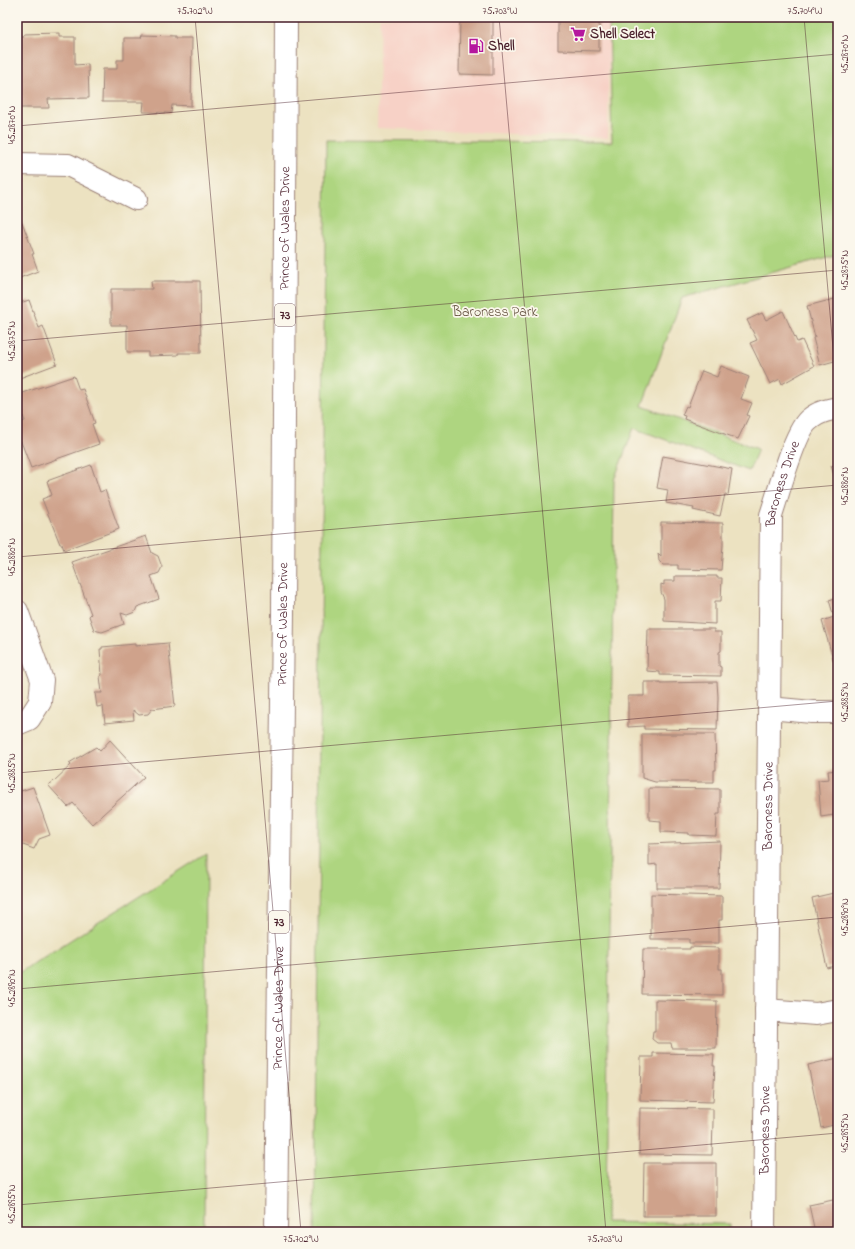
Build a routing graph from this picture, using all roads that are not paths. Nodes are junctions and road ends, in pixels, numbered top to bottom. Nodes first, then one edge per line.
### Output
1 (286, 17) edge
2 (17, 164) edge
3 (136, 200) dead end
4 (838, 408) edge
5 (17, 611) edge
6 (770, 708) junction
7 (838, 712) edge
8 (17, 724) edge
9 (766, 1010) junction
10 (838, 1010) edge
11 (276, 1232) edge
12 (764, 1232) edge

1 - 11 street, Prince Of Wales Drive / 73
2 - 3 street
4 - 6 street, Baroness Drive
5 - 8 street
6 - 7 street
6 - 9 street, Baroness Drive
9 - 10 street
9 - 12 street, Baroness Drive

